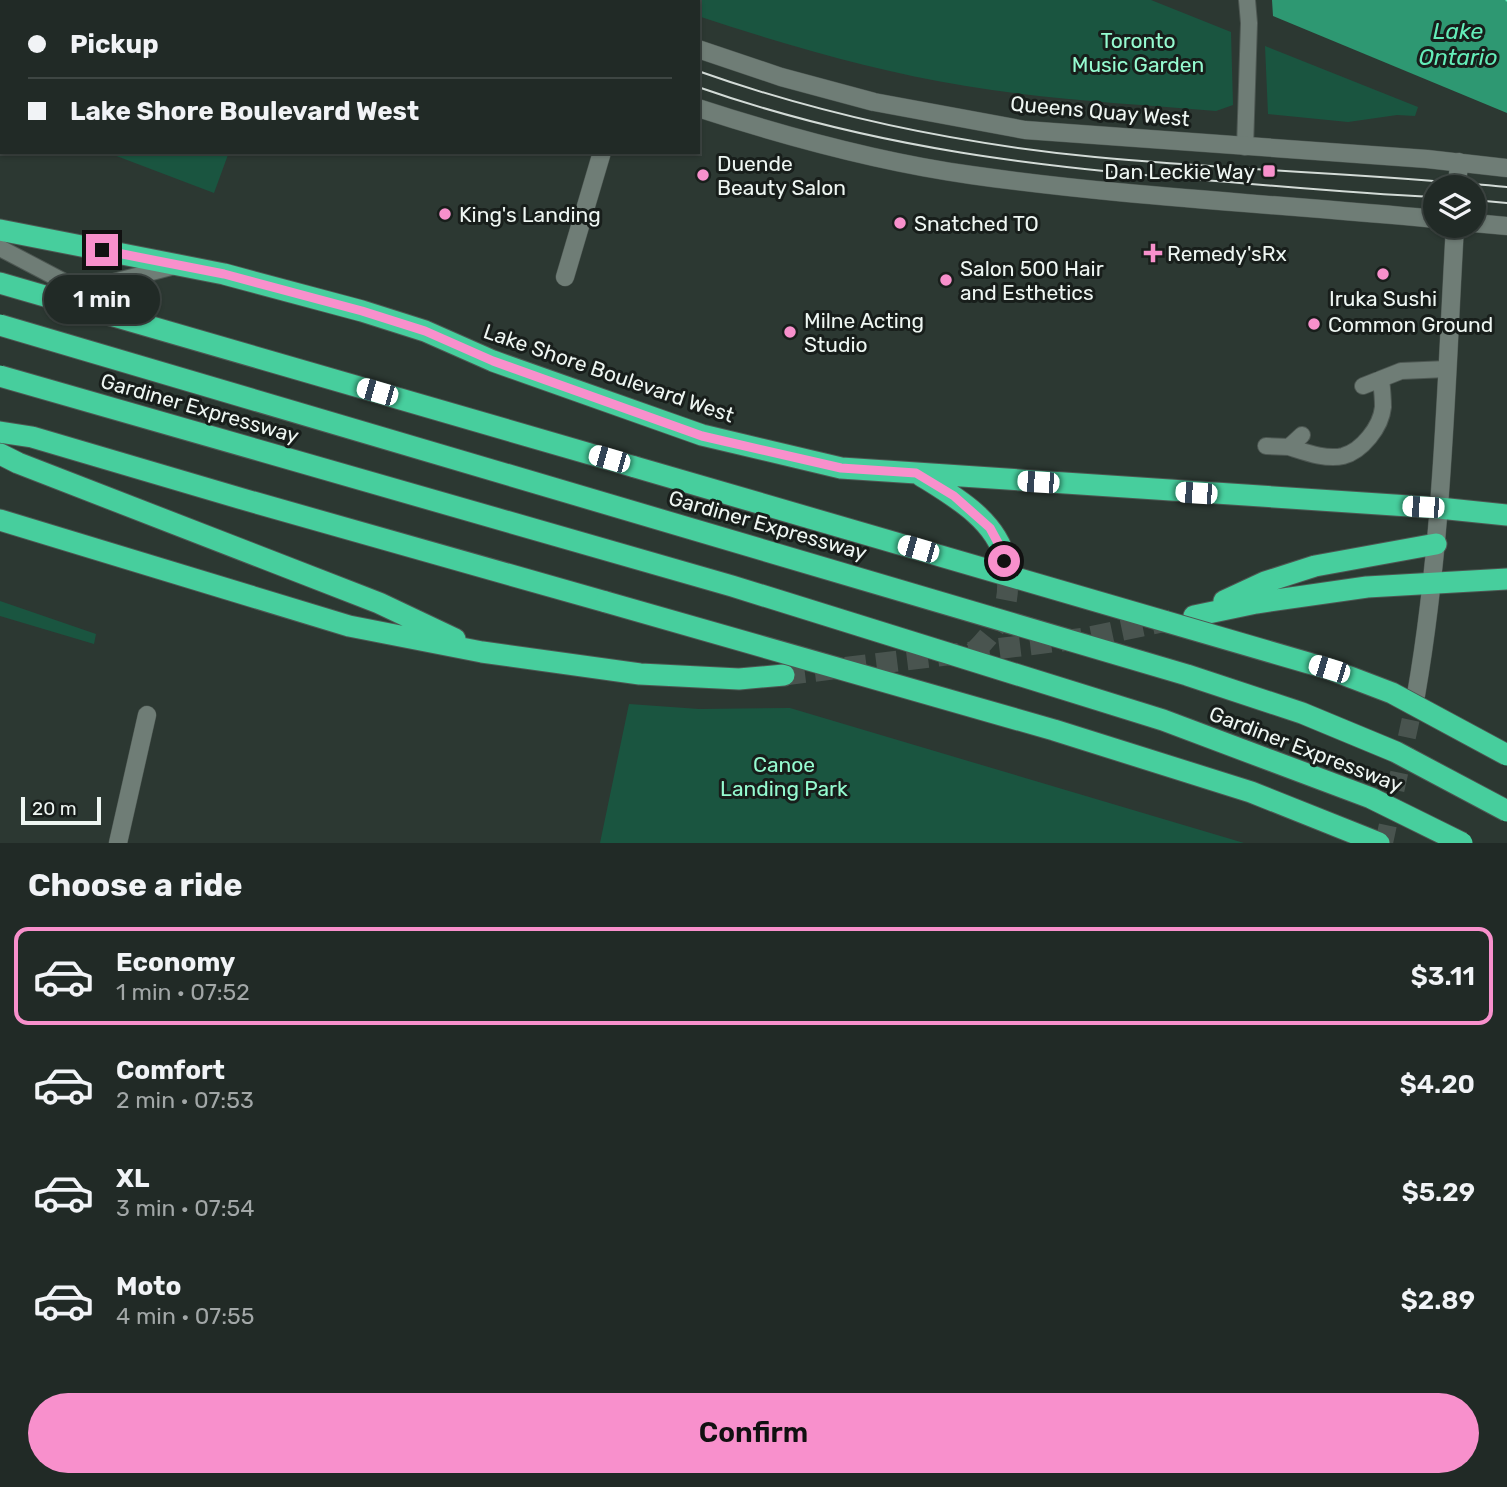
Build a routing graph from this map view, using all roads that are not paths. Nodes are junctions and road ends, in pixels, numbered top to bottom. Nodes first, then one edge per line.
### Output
1 (1247, 0) edge
2 (700, 50) edge
3 (700, 109) edge
4 (1245, 147) junction
5 (601, 154) edge
6 (1458, 162) junction
7 (1507, 168) edge
8 (1457, 175) edge
9 (1423, 218) edge
10 (1486, 224) edge
11 (1507, 226) edge
12 (0, 230) edge
13 (1454, 238) edge
14 (0, 248) edge
15 (178, 265) junction
16 (565, 276) dead end
17 (0, 283) edge
18 (80, 291) junction
19 (51, 298) junction
20 (0, 325) edge
21 (145, 325) junction
22 (1447, 369) junction
23 (0, 376) edge
24 (1381, 379) junction
25 (1363, 386) dead end
26 (0, 432) edge
27 (1302, 435) dead end
28 (1266, 446) dead end
29 (1289, 447) junction
30 (0, 454) edge
31 (916, 473) junction
32 (1439, 508) junction
33 (1507, 515) edge
34 (0, 520) edge
35 (1436, 544) junction
36 (1004, 561) tunnel mouth
37 (1507, 579) edge
38 (1432, 585) junction
39 (482, 652) junction
40 (784, 675) tunnel mouth
41 (1416, 695) tunnel mouth
42 (147, 715) dead end
43 (1507, 755) edge
44 (1507, 811) edge
45 (118, 843) edge
46 (1379, 843) edge
47 (1462, 843) edge

1 - 4 lane
2 - 4 street, Queens Quay West
3 - 9 street
4 - 6 street, Queens Quay West
5 - 16 street
6 - 7 street, Queens Quay West
6 - 8 street
10 - 11 street
12 - 15 highway, Lake Shore Boulevard West
13 - 22 street
14 - 18 lane
15 - 18 lane
15 - 31 highway, Lake Shore Boulevard West
17 - 19 highway
18 - 19 lane
18 - 21 lane
19 - 21 highway
20 - 44 highway, Gardiner Expressway, bridge
21 - 43 highway, bridge
22 - 24 lane
22 - 32 street
23 - 47 highway, Gardiner Expressway, bridge
24 - 25 lane
24 - 29 lane
26 - 46 highway, bridge
27 - 29 lane
28 - 29 lane
30 - 39 highway
31 - 32 highway, Lake Shore Boulevard West
31 - 36 highway
32 - 33 highway, Lake Shore Boulevard West
32 - 35 street
34 - 39 highway
35 - 38 street
35 - 38 highway
37 - 38 highway
38 - 41 street
39 - 40 highway
42 - 45 street

